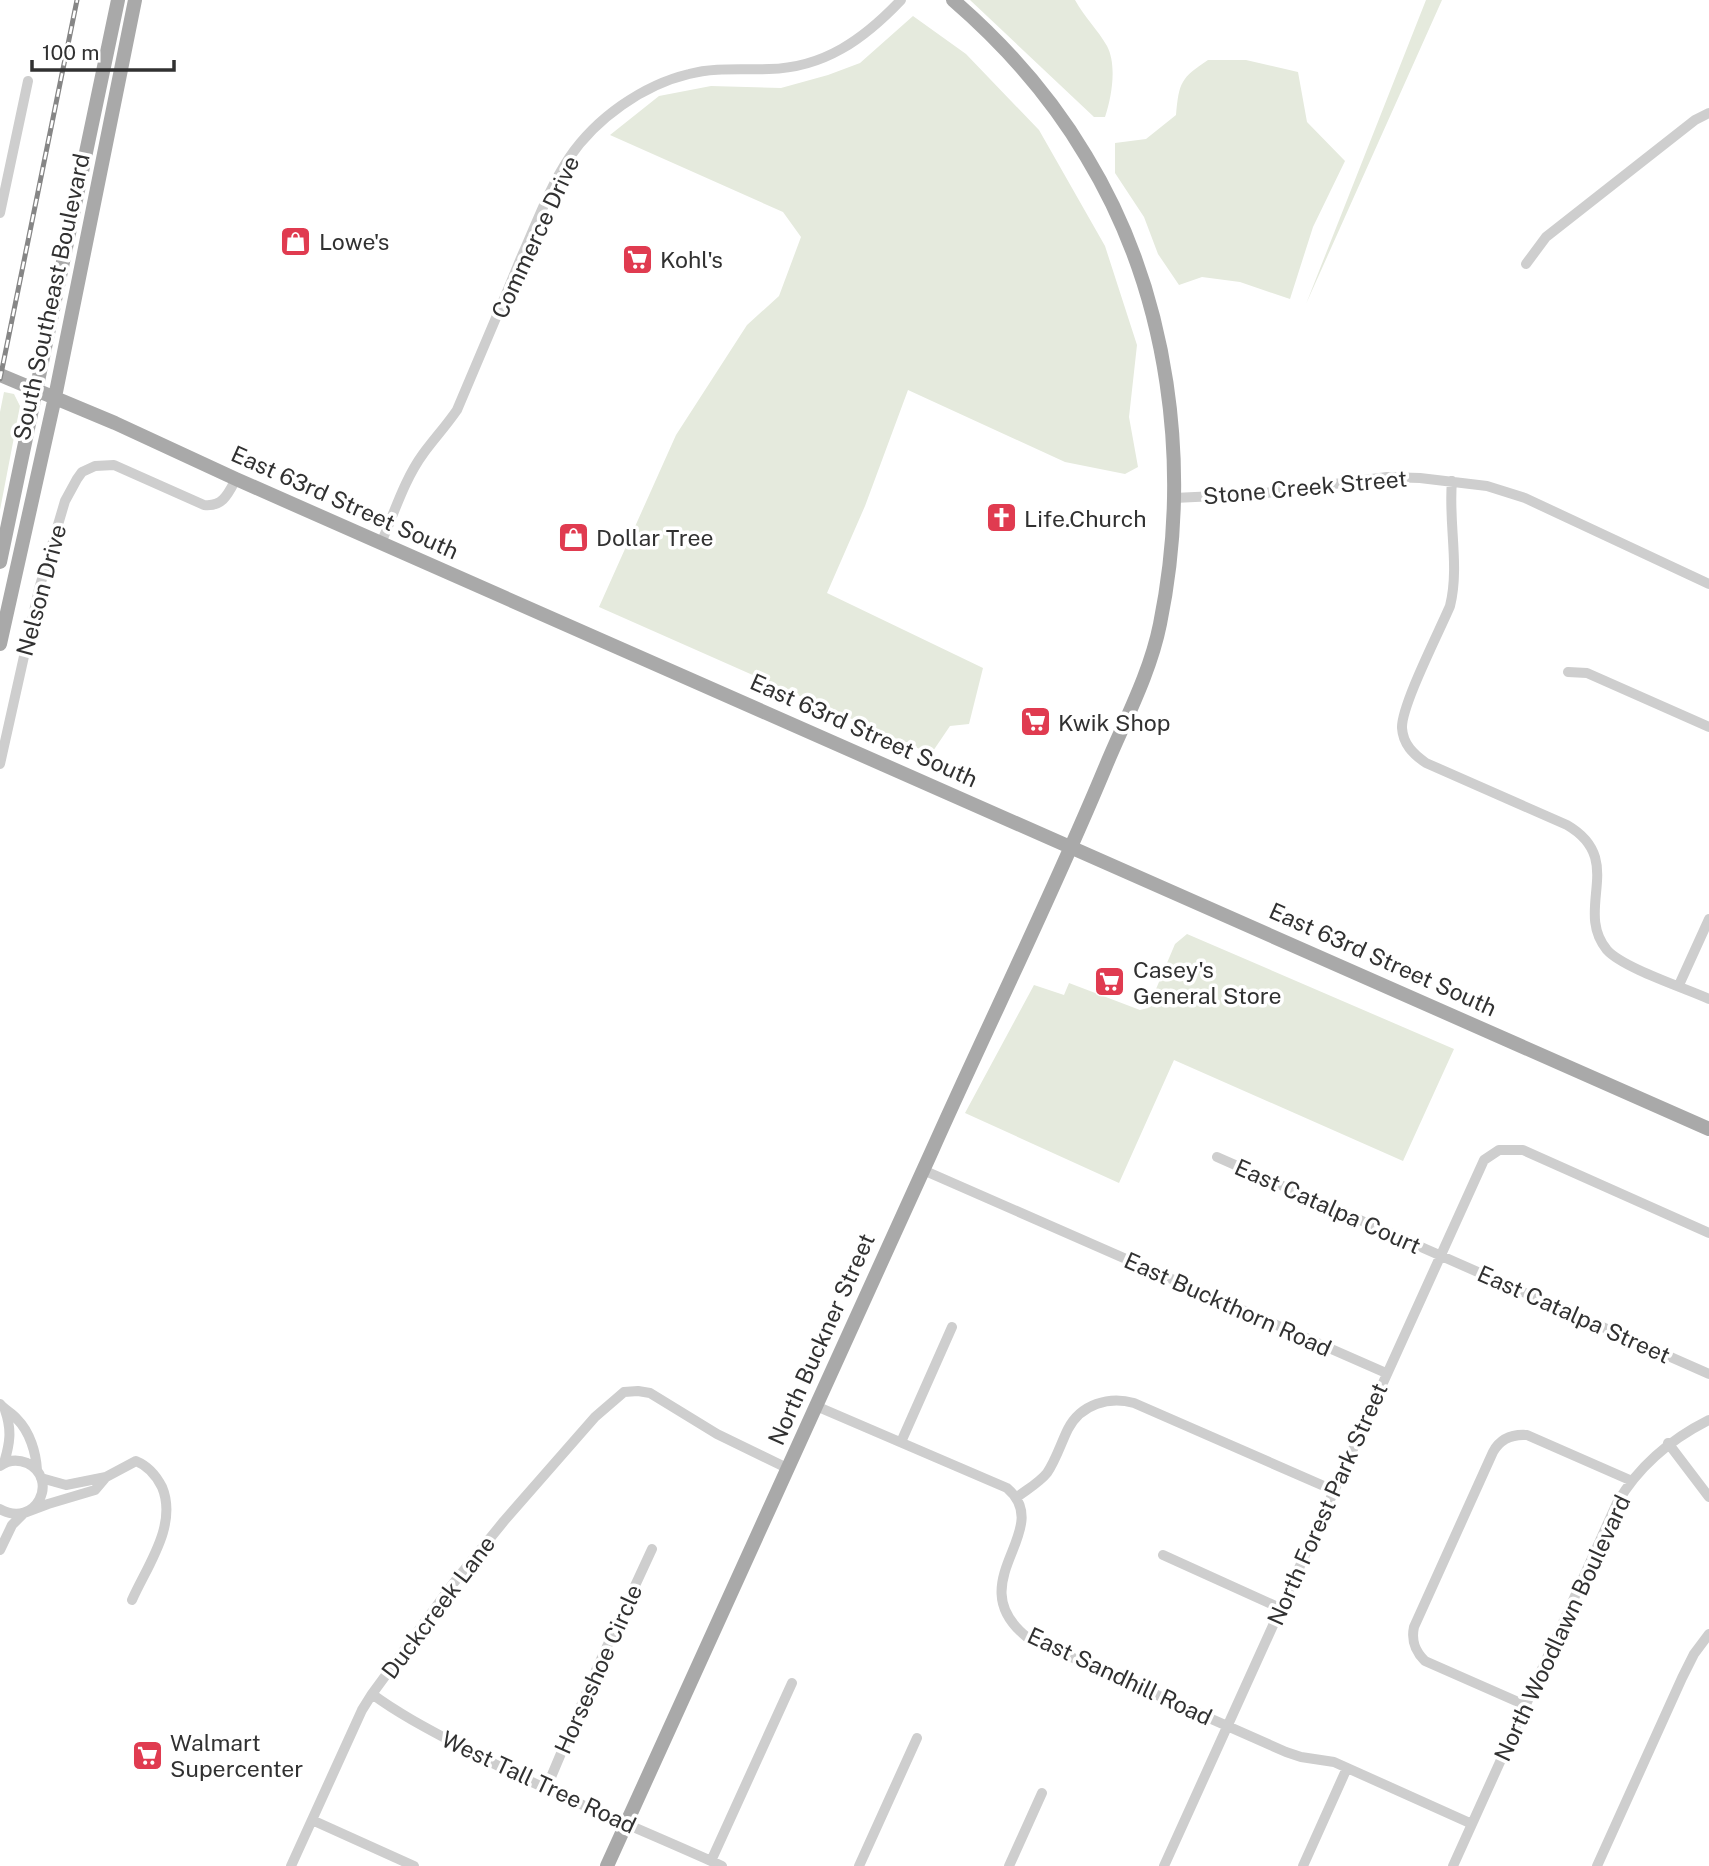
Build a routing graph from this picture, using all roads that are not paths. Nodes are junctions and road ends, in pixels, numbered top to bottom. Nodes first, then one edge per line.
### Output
1 (118, 0) edge
2 (135, 0) edge
3 (901, 0) edge
4 (953, 0) edge
5 (28, 81) dead end
6 (1709, 113) edge
7 (0, 213) edge
8 (1526, 264) dead end
9 (0, 375) edge
10 (37, 390) junction
11 (55, 397) junction
12 (236, 479) junction
13 (1452, 481) junction
14 (1174, 498) junction
15 (381, 543) junction
16 (0, 562) edge
17 (1709, 584) edge
18 (0, 644) edge
19 (1568, 671) dead end
20 (1709, 727) edge
21 (0, 764) edge
22 (1072, 846) junction
23 (1709, 919) edge
24 (1679, 985) junction
25 (1709, 999) edge
26 (1709, 1129) edge
27 (1217, 1157) dead end
28 (923, 1170) junction
29 (1709, 1233) edge
30 (1439, 1255) junction
31 (952, 1327) dead end
32 (1386, 1373) junction
33 (1709, 1374) edge
34 (816, 1406) junction
35 (3, 1407) edge
36 (1709, 1420) edge
37 (901, 1442) junction
38 (1668, 1443) junction
39 (2, 1464) edge
40 (787, 1468) junction
41 (39, 1474) junction
42 (106, 1477) junction
43 (1632, 1481) junction
44 (1333, 1490) junction
45 (1709, 1497) edge
46 (1017, 1498) junction
47 (0, 1509) edge
48 (24, 1513) junction
49 (0, 1549) edge
50 (652, 1549) dead end
51 (1163, 1555) dead end
52 (132, 1600) dead end
53 (1280, 1608) junction
54 (1709, 1634) edge
55 (792, 1683) dead end
56 (372, 1694) junction
57 (1525, 1705) junction
58 (1227, 1726) junction
59 (917, 1738) dead end
60 (1347, 1768) junction
61 (545, 1789) junction
62 (1042, 1793) dead end
63 (312, 1820) junction
64 (626, 1824) junction
65 (1472, 1824) junction
66 (717, 1864) edge
67 (291, 1866) edge
68 (414, 1866) edge
69 (607, 1866) edge
70 (859, 1866) edge
71 (1009, 1866) edge
72 (1164, 1866) edge
73 (1303, 1866) edge
74 (1453, 1866) edge
75 (1597, 1866) edge

1 - 10 main road, South Southeast Boulevard
2 - 11 main road, South Southeast Boulevard
3 - 15 street, Commerce Drive
4 - 14 main road, North Buckner Street
5 - 7 street
6 - 8 street
9 - 10 main road, East 63rd Street South
10 - 11 main road, East 63rd Street South
10 - 16 main road, South Southeast Boulevard
11 - 12 main road, East 63rd Street South
11 - 18 main road, South Southeast Boulevard
12 - 15 main road, East 63rd Street South
12 - 21 street, Nelson Drive
13 - 14 street, Stone Creek Street
13 - 17 street, Stone Creek Street
13 - 24 street
14 - 22 main road, North Buckner Street
15 - 22 main road, East 63rd Street South
19 - 20 street
22 - 26 main road, East 63rd Street South
22 - 28 main road, North Buckner Street
23 - 24 street
24 - 25 street
27 - 30 street, East Catalpa Court
28 - 32 street, East Buckthorn Road
28 - 34 main road, North Buckner Street
29 - 30 street, North Forest Park Street
30 - 32 street, North Forest Park Street
30 - 33 street, East Catalpa Street
31 - 37 street
32 - 44 street, North Forest Park Street
34 - 37 street
34 - 40 main road, North Buckner Street
35 - 39 street
35 - 41 street
36 - 38 street, North Woodlawn Boulevard
37 - 46 street
38 - 43 street, North Woodlawn Boulevard
38 - 45 street
39 - 41 street
40 - 56 street, Duckcreek Lane
40 - 64 main road, North Buckner Street
41 - 42 street
41 - 48 street
42 - 48 street
42 - 52 street
43 - 57 street, North Woodlawn Boulevard
43 - 57 street
44 - 46 street
44 - 53 street, North Forest Park Street
46 - 58 street, East Sandhill Road
47 - 48 street
48 - 49 street
50 - 61 street, Horseshoe Circle
51 - 53 street
53 - 58 street, North Forest Park Street
54 - 75 street
55 - 66 street
56 - 61 street, West Tall Tree Road
56 - 63 street, Duckcreek Lane
57 - 65 street, North Woodlawn Boulevard
58 - 60 street, East Sandhill Road
58 - 72 street, North Forest Park Street
59 - 70 street
60 - 65 street, East Sandhill Road
60 - 73 street
61 - 64 street, West Tall Tree Road
62 - 71 street
63 - 67 street, Duckcreek Lane
63 - 68 street
64 - 66 street, West Tall Tree Road
64 - 69 main road, North Buckner Street
65 - 74 street, North Woodlawn Boulevard

